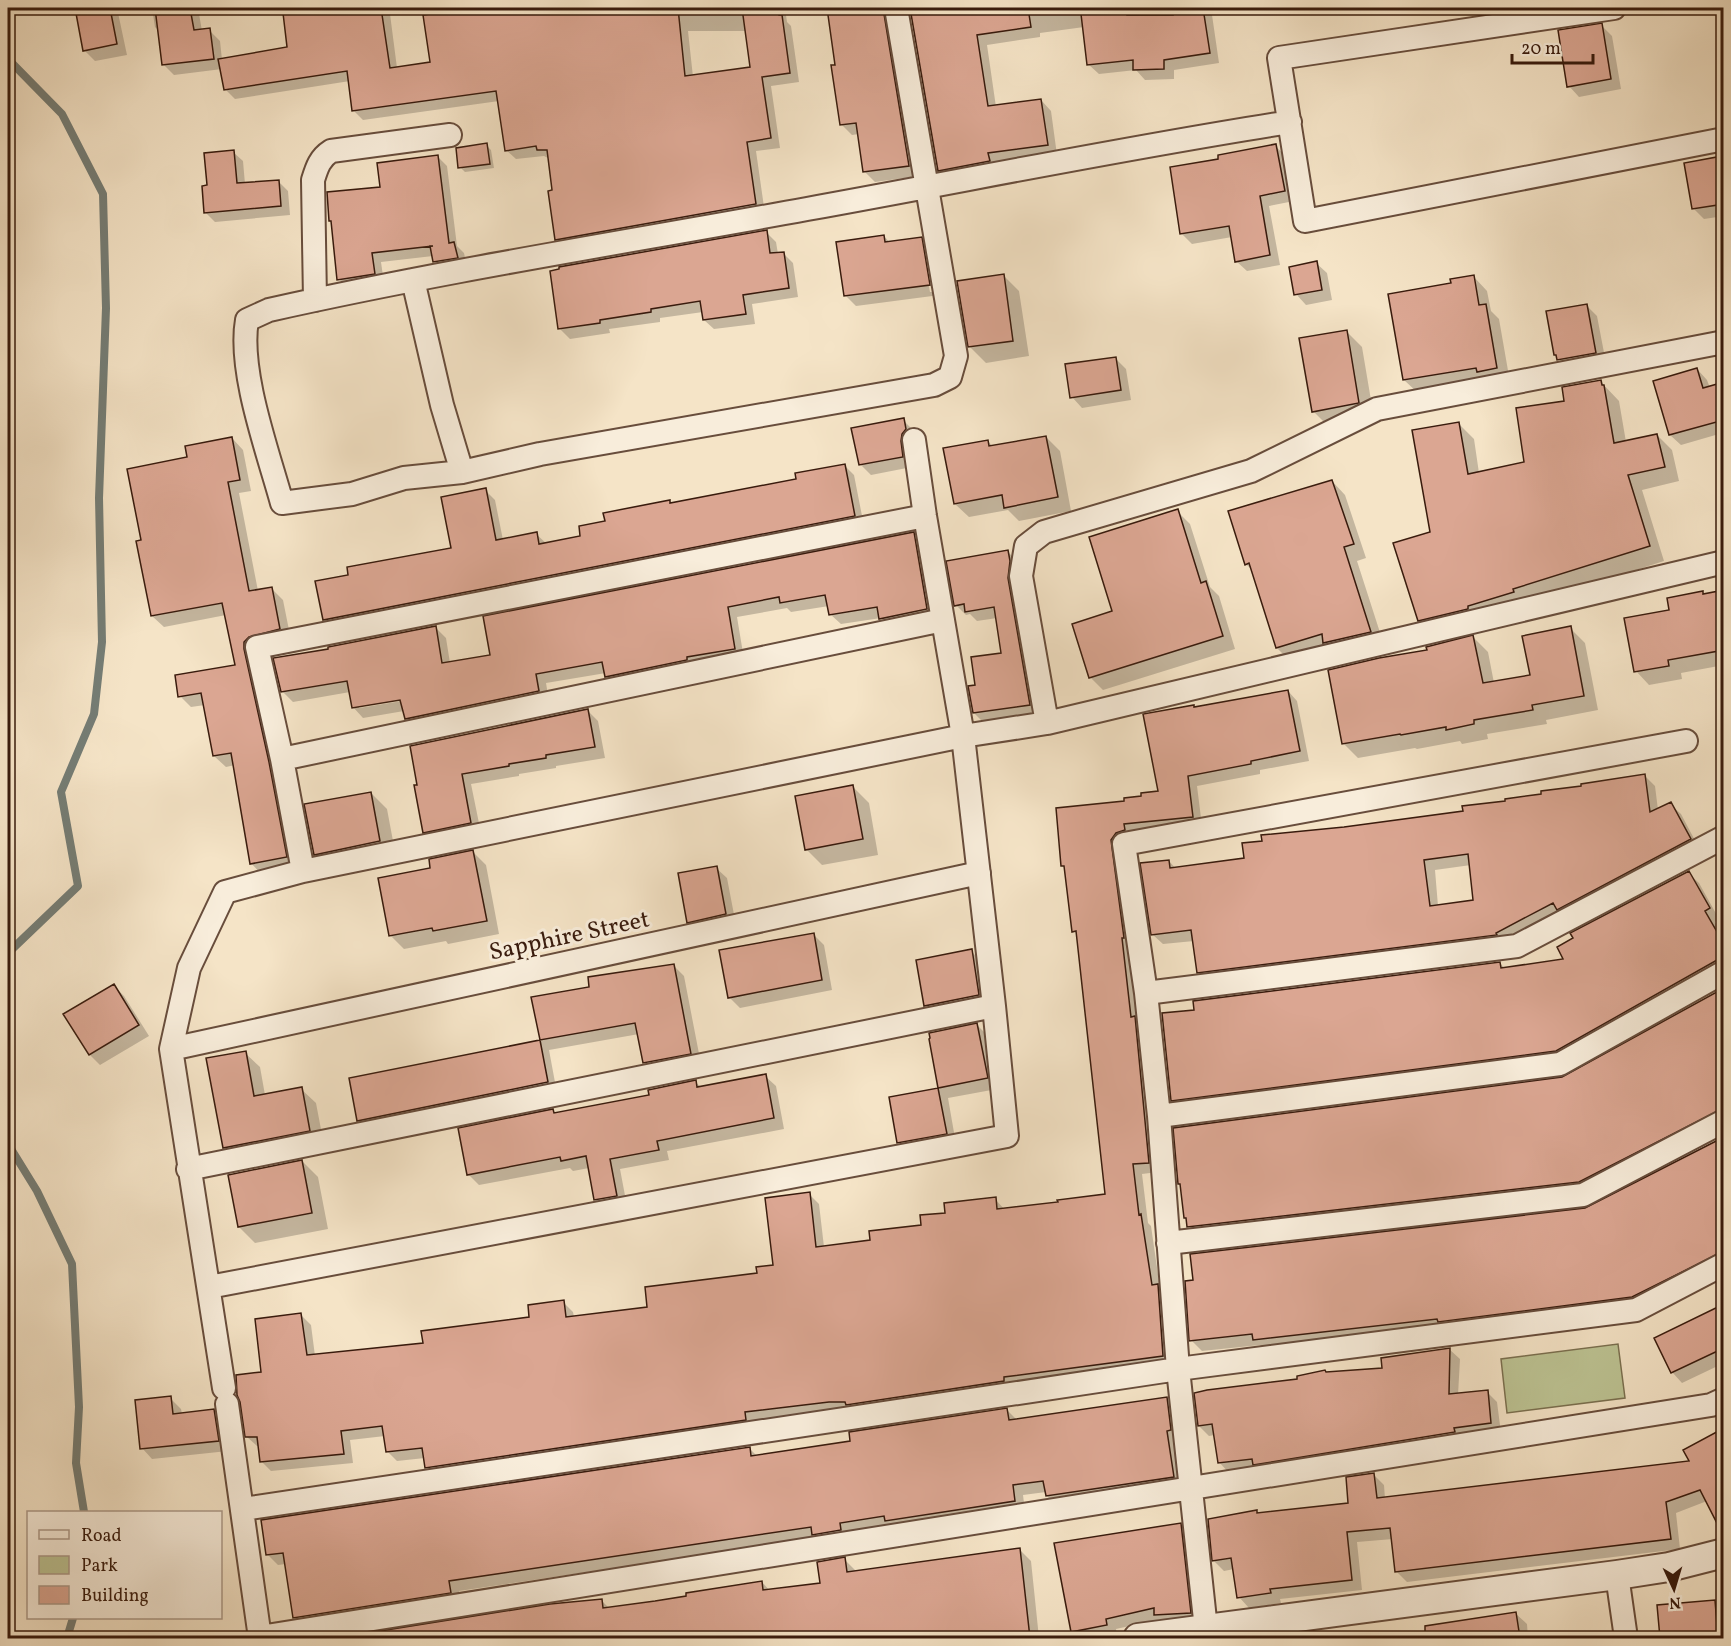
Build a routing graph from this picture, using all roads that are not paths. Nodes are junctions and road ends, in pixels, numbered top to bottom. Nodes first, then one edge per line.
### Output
1 (896, 8) edge
2 (1614, 8) edge
3 (1290, 122) junction
4 (450, 135) dead end
5 (1724, 140) edge
6 (927, 188) junction
7 (413, 280) junction
8 (315, 300) junction
9 (1724, 342) edge
10 (914, 440) dead end
11 (462, 472) junction
12 (925, 516) junction
13 (1724, 562) edge
14 (943, 620) junction
15 (1047, 723) junction
16 (963, 735) junction
17 (1686, 741) dead end
18 (282, 759) junction
19 (1724, 837) edge
20 (303, 871) junction
21 (979, 873) junction
22 (1724, 972) edge
23 (1146, 993) junction
24 (994, 1006) junction
25 (171, 1049) junction
26 (1159, 1116) junction
27 (1724, 1121) edge
28 (188, 1169) junction
29 (1168, 1243) junction
30 (1724, 1264) edge
31 (209, 1287) junction
32 (1178, 1368) junction
33 (1724, 1399) edge
34 (1191, 1487) junction
35 (243, 1509) junction
36 (1724, 1553) edge
37 (1617, 1575) junction
38 (1206, 1629) junction
39 (1261, 1630) edge
40 (260, 1638) edge
41 (1138, 1638) edge
42 (1626, 1638) edge

1 - 6 street
2 - 3 street
3 - 5 street
3 - 6 street
4 - 8 street
6 - 7 street
6 - 11 street
7 - 8 street
7 - 11 street
8 - 11 street
9 - 15 street
10 - 12 street
12 - 14 street
12 - 18 street
13 - 15 street
14 - 16 street
14 - 18 street
15 - 16 street
16 - 20 street
16 - 21 street
17 - 23 street
18 - 20 street
19 - 23 street
20 - 25 street
21 - 24 street
21 - 25 street, Sapphire Street
22 - 26 street
23 - 26 street
24 - 28 street
24 - 31 street
25 - 28 street
26 - 29 street
27 - 29 street
28 - 31 street
29 - 32 street
30 - 32 street
31 - 35 street
32 - 34 street
32 - 35 street
33 - 34 street
34 - 38 street
34 - 40 street
35 - 40 street
36 - 37 street
37 - 39 street
37 - 42 street
38 - 39 street
38 - 41 street

